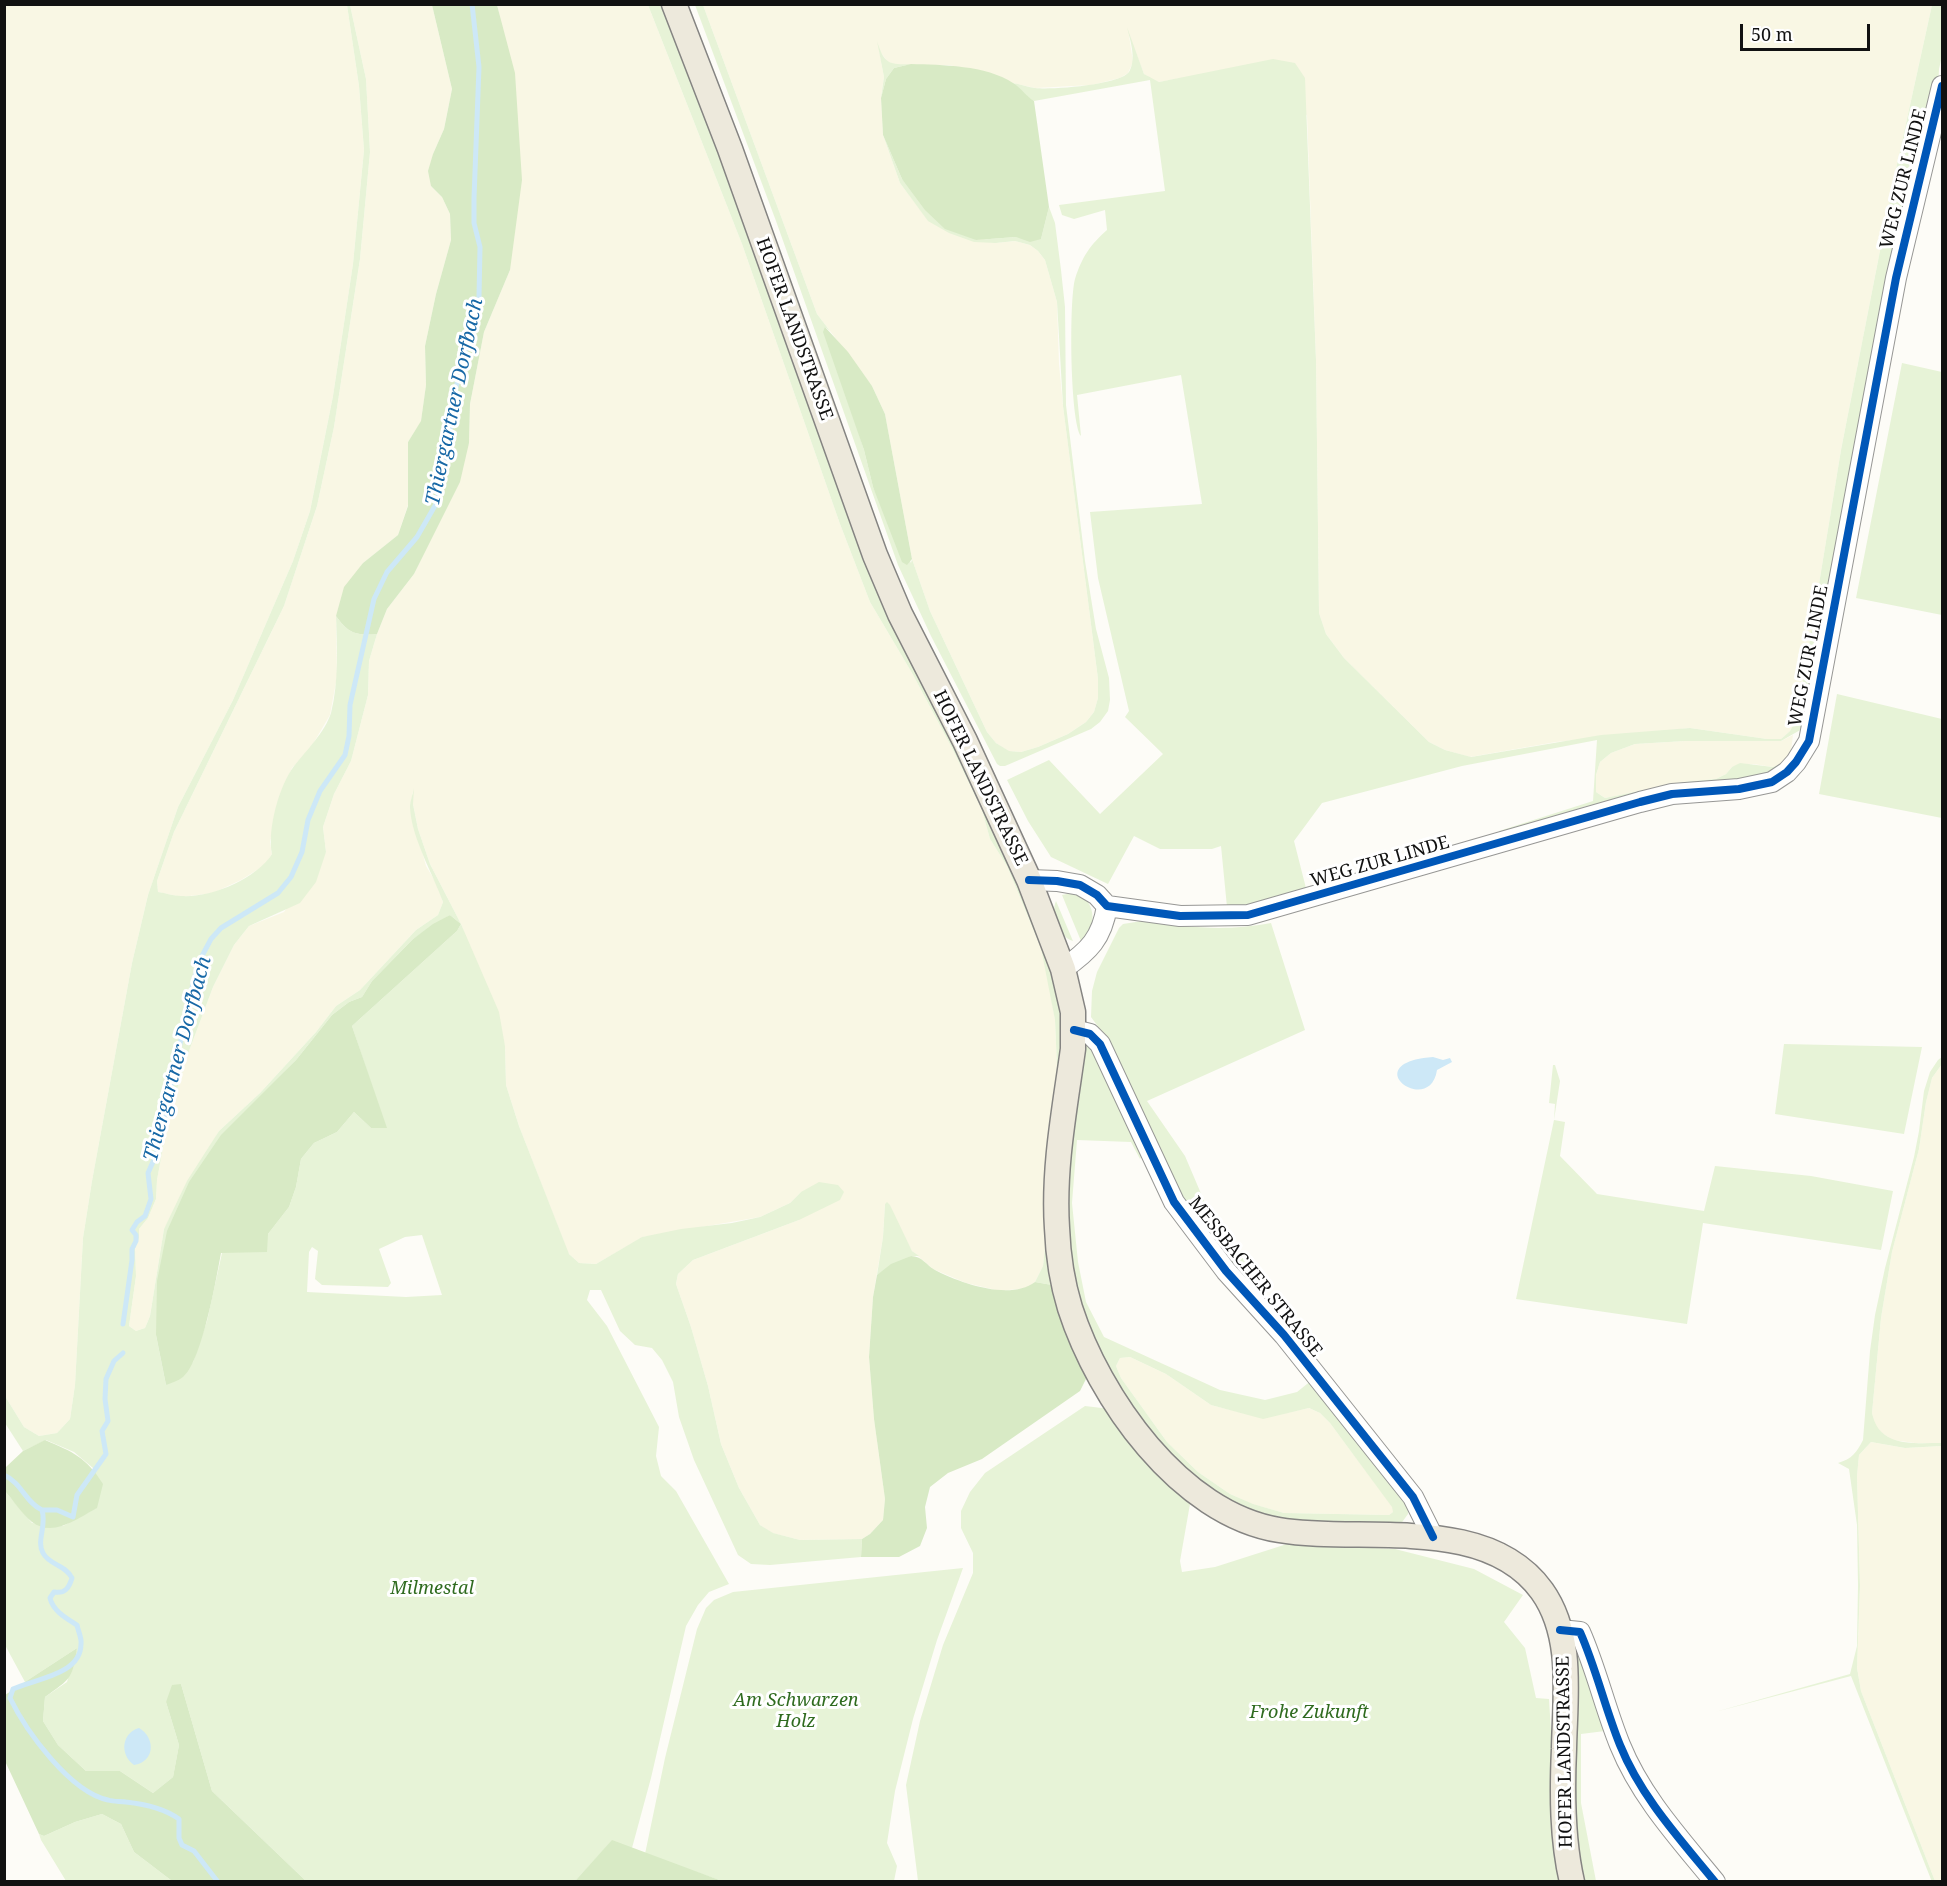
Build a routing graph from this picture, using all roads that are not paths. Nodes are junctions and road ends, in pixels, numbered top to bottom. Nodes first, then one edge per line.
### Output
1 (674, 4) edge
2 (1942, 86) edge
3 (1029, 880) junction
4 (1107, 906) junction
5 (1063, 969) junction
6 (1074, 1030) junction
7 (1433, 1538) junction
8 (1560, 1630) junction
9 (1572, 1881) edge
10 (1714, 1881) edge

1 - 3 main road, HOFER LANDSTRASSE
2 - 4 street, WEG ZUR LINDE
3 - 4 street
3 - 5 main road, HOFER LANDSTRASSE
4 - 5 street
5 - 6 main road, HOFER LANDSTRASSE
6 - 7 street, MESSBACHER STRASSE
6 - 7 main road, HOFER LANDSTRASSE
7 - 8 main road, HOFER LANDSTRASSE
8 - 9 main road, HOFER LANDSTRASSE
8 - 10 street

